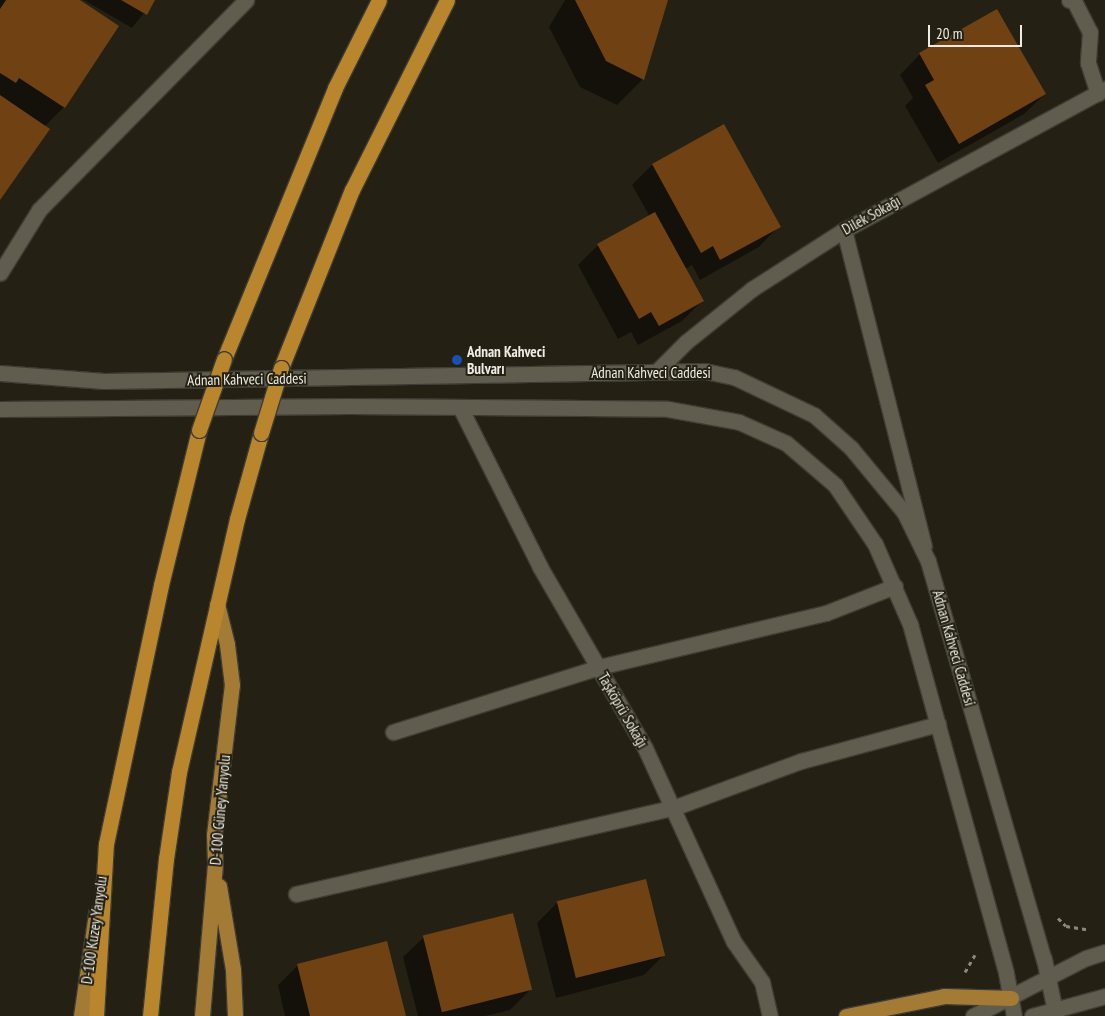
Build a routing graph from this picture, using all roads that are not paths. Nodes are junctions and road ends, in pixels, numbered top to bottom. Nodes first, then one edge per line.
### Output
1 (246, 0) edge
2 (379, 0) edge
3 (447, 0) edge
4 (1071, 1) edge
5 (1102, 91) edge
6 (844, 230) junction
7 (0, 273) edge
8 (657, 371) junction
9 (0, 373) edge
10 (0, 409) edge
11 (461, 409) junction
12 (928, 561) junction
13 (895, 586) junction
14 (218, 604) junction
15 (599, 667) junction
16 (938, 724) junction
17 (393, 732) dead end
18 (673, 808) junction
19 (106, 844) junction
20 (215, 863) junction
21 (296, 894) dead end
22 (1105, 952) edge
23 (1048, 978) junction
24 (1010, 998) junction
25 (1098, 998) edge
26 (1055, 1013) edge
27 (81, 1016) edge
28 (96, 1016) edge
29 (150, 1016) edge
30 (202, 1016) edge
31 (235, 1016) edge
32 (770, 1016) edge
33 (846, 1016) edge
34 (973, 1016) edge
35 (1014, 1016) edge
36 (1032, 1016) edge

1 - 7 main road
2 - 19 highway, bridge
3 - 14 highway, bridge
4 - 5 main road
5 - 6 main road, Dilek Sokağı
6 - 8 main road, Dilek Sokağı
6 - 12 main road
8 - 9 main road, Adnan Kahveci Caddesi
8 - 12 main road, Adnan Kahveci Caddesi
10 - 11 main road, Adnan Kahveci Caddesi
11 - 13 main road, Adnan Kahveci Caddesi
11 - 15 main road, Taşköprü Sokağı
12 - 23 main road, Adnan Kahveci Caddesi
13 - 15 main road
13 - 16 main road, Adnan Kahveci Caddesi
14 - 20 main road, D-100 Güney Yanyolu
14 - 29 highway
15 - 17 main road
15 - 18 main road, Taşköprü Sokağı
16 - 18 main road
16 - 24 main road, Adnan Kahveci Caddesi
18 - 21 main road
18 - 32 main road, Taşköprü Sokağı
19 - 27 main road, D-100 Kuzey Yanyolu
19 - 28 highway
20 - 30 main road, D-100 Güney Yanyolu
20 - 31 main road
22 - 23 main road
23 - 24 main road
23 - 26 main road, Adnan Kahveci Caddesi
24 - 33 main road
24 - 34 main road
24 - 35 main road, Adnan Kahveci Caddesi
25 - 26 main road
26 - 36 main road

